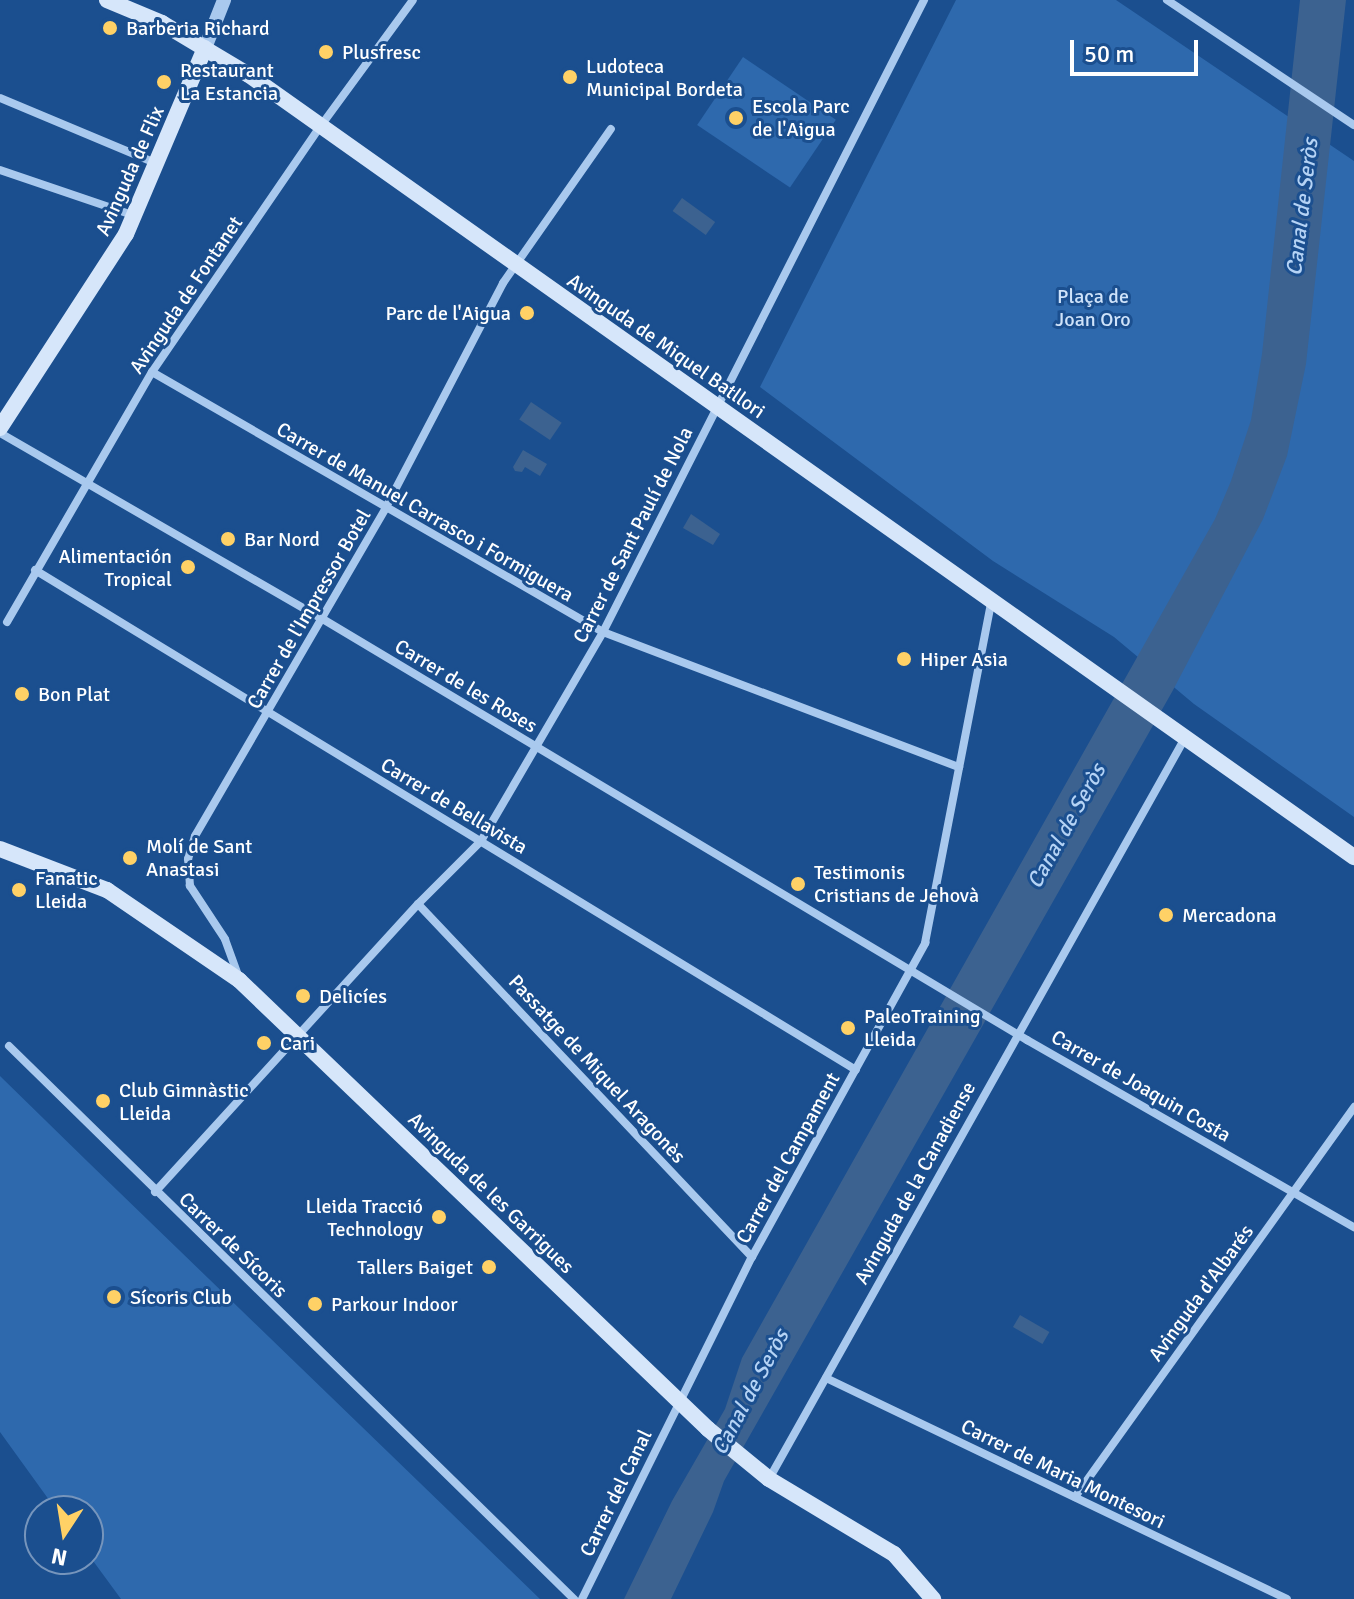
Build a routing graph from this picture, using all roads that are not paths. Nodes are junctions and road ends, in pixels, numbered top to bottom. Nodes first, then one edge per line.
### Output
1 (107, 0) edge
2 (224, 0) edge
3 (413, 0) edge
4 (924, 0) edge
5 (1167, 0) edge
6 (205, 48) junction
7 (0, 98) edge
8 (1354, 125) edge
9 (320, 127) junction
10 (611, 129) dead end
11 (158, 164) junction
12 (0, 170) edge
13 (135, 216) junction
14 (515, 265) junction
15 (152, 372) junction
16 (715, 406) junction
17 (0, 431) edge
18 (86, 485) junction
19 (385, 509) junction
20 (35, 570) junction
21 (991, 603) junction
22 (321, 618) junction
23 (7, 622) dead end
24 (603, 632) junction
25 (267, 712) junction
26 (1185, 738) junction
27 (537, 747) junction
28 (959, 767) junction
29 (481, 841) junction
30 (0, 849) edge
31 (1354, 857) edge
32 (418, 904) junction
33 (913, 969) junction
34 (239, 980) junction
35 (1017, 1033) junction
36 (300, 1037) junction
37 (9, 1046) dead end
38 (856, 1070) junction
39 (1354, 1107) edge
40 (155, 1192) junction
41 (1293, 1193) junction
42 (1354, 1227) edge
43 (752, 1257) junction
44 (826, 1378) junction
45 (680, 1402) junction
46 (769, 1479) junction
47 (1075, 1497) junction
48 (574, 1599) edge
49 (582, 1599) edge
50 (933, 1599) edge
51 (1287, 1599) edge

1 - 6 main road, Avinguda de Miquel Batllori
2 - 6 street, Avinguda de Flix
3 - 9 street, Avinguda de Fontanet
4 - 16 street, Carrer de Sant Paulí de Nola
5 - 8 street
6 - 9 main road, Avinguda de Miquel Batllori
6 - 11 main road, Avinguda de Flix
7 - 11 street
9 - 14 main road, Avinguda de Miquel Batllori
9 - 15 street, Avinguda de Fontanet
10 - 14 street, Carrer de l'Impressor Botel
11 - 13 main road, Avinguda de Flix
12 - 13 street
13 - 17 main road, Avinguda de Flix
14 - 16 main road, Avinguda de Miquel Batllori
14 - 19 street, Carrer de l'Impressor Botel
15 - 18 street, Avinguda de Fontanet
15 - 19 street, Carrer de Manuel Carrasco i Formiguera
16 - 21 main road, Avinguda de Miquel Batllori
16 - 24 street, Carrer de Sant Paulí de Nola
17 - 18 street, Carrer de les Roses
18 - 20 street, Avinguda de Fontanet
18 - 22 street, Carrer de les Roses
19 - 22 street, Carrer de l'Impressor Botel
19 - 24 street, Carrer de Manuel Carrasco i Formiguera
20 - 23 street, Avinguda de Fontanet
20 - 25 street, Carrer de Bellavista
21 - 26 main road, Avinguda de Miquel Batllori
21 - 28 street, Carrer del Campament
22 - 25 street, Carrer de l'Impressor Botel
22 - 27 street, Carrer de les Roses
24 - 27 street, Carrer de Sant Paulí de Nola
24 - 28 street, Carrer de Manuel Carrasco i Formiguera
25 - 29 street, Carrer de Bellavista
25 - 34 street, Carrer de l'Impressor Botel
26 - 31 main road
26 - 35 street, Avinguda de la Canadiense
27 - 29 street, Carrer de Sant Paulí de Nola
27 - 33 street, Carrer de les Roses
28 - 33 street, Carrer del Campament
29 - 32 street, Carrer de Sant Paulí de Nola
29 - 38 street, Carrer de Bellavista
30 - 34 main road, Avinguda de les Garrigues
32 - 36 street, Carrer de Sant Paulí de Nola
32 - 43 street, Passatge de Miquel Aragonès
33 - 35 street, Carrer de Joaquin Costa
33 - 38 street, Carrer del Campament
34 - 36 main road, Avinguda de les Garrigues
35 - 41 street, Carrer de Joaquin Costa
35 - 44 street, Avinguda de la Canadiense
36 - 40 street, Carrer de Sant Paulí de Nola
36 - 45 main road, Avinguda de les Garrigues
37 - 40 street, Carrer de Sícoris
38 - 43 street, Carrer del Campament
39 - 41 street, Avinguda d'Albarés
40 - 48 street, Carrer de Sícoris
41 - 42 street, Carrer de Joaquin Costa
41 - 47 street, Avinguda d'Albarés
43 - 45 street, Carrer del Campament
44 - 46 street, Avinguda de la Canadiense
44 - 47 street, Carrer de Maria Montesori
45 - 46 main road, Avinguda de les Garrigues
45 - 49 street, Carrer del Canal
46 - 50 main road, Avinguda de les Garrigues
47 - 51 street, Carrer de Maria Montesori

